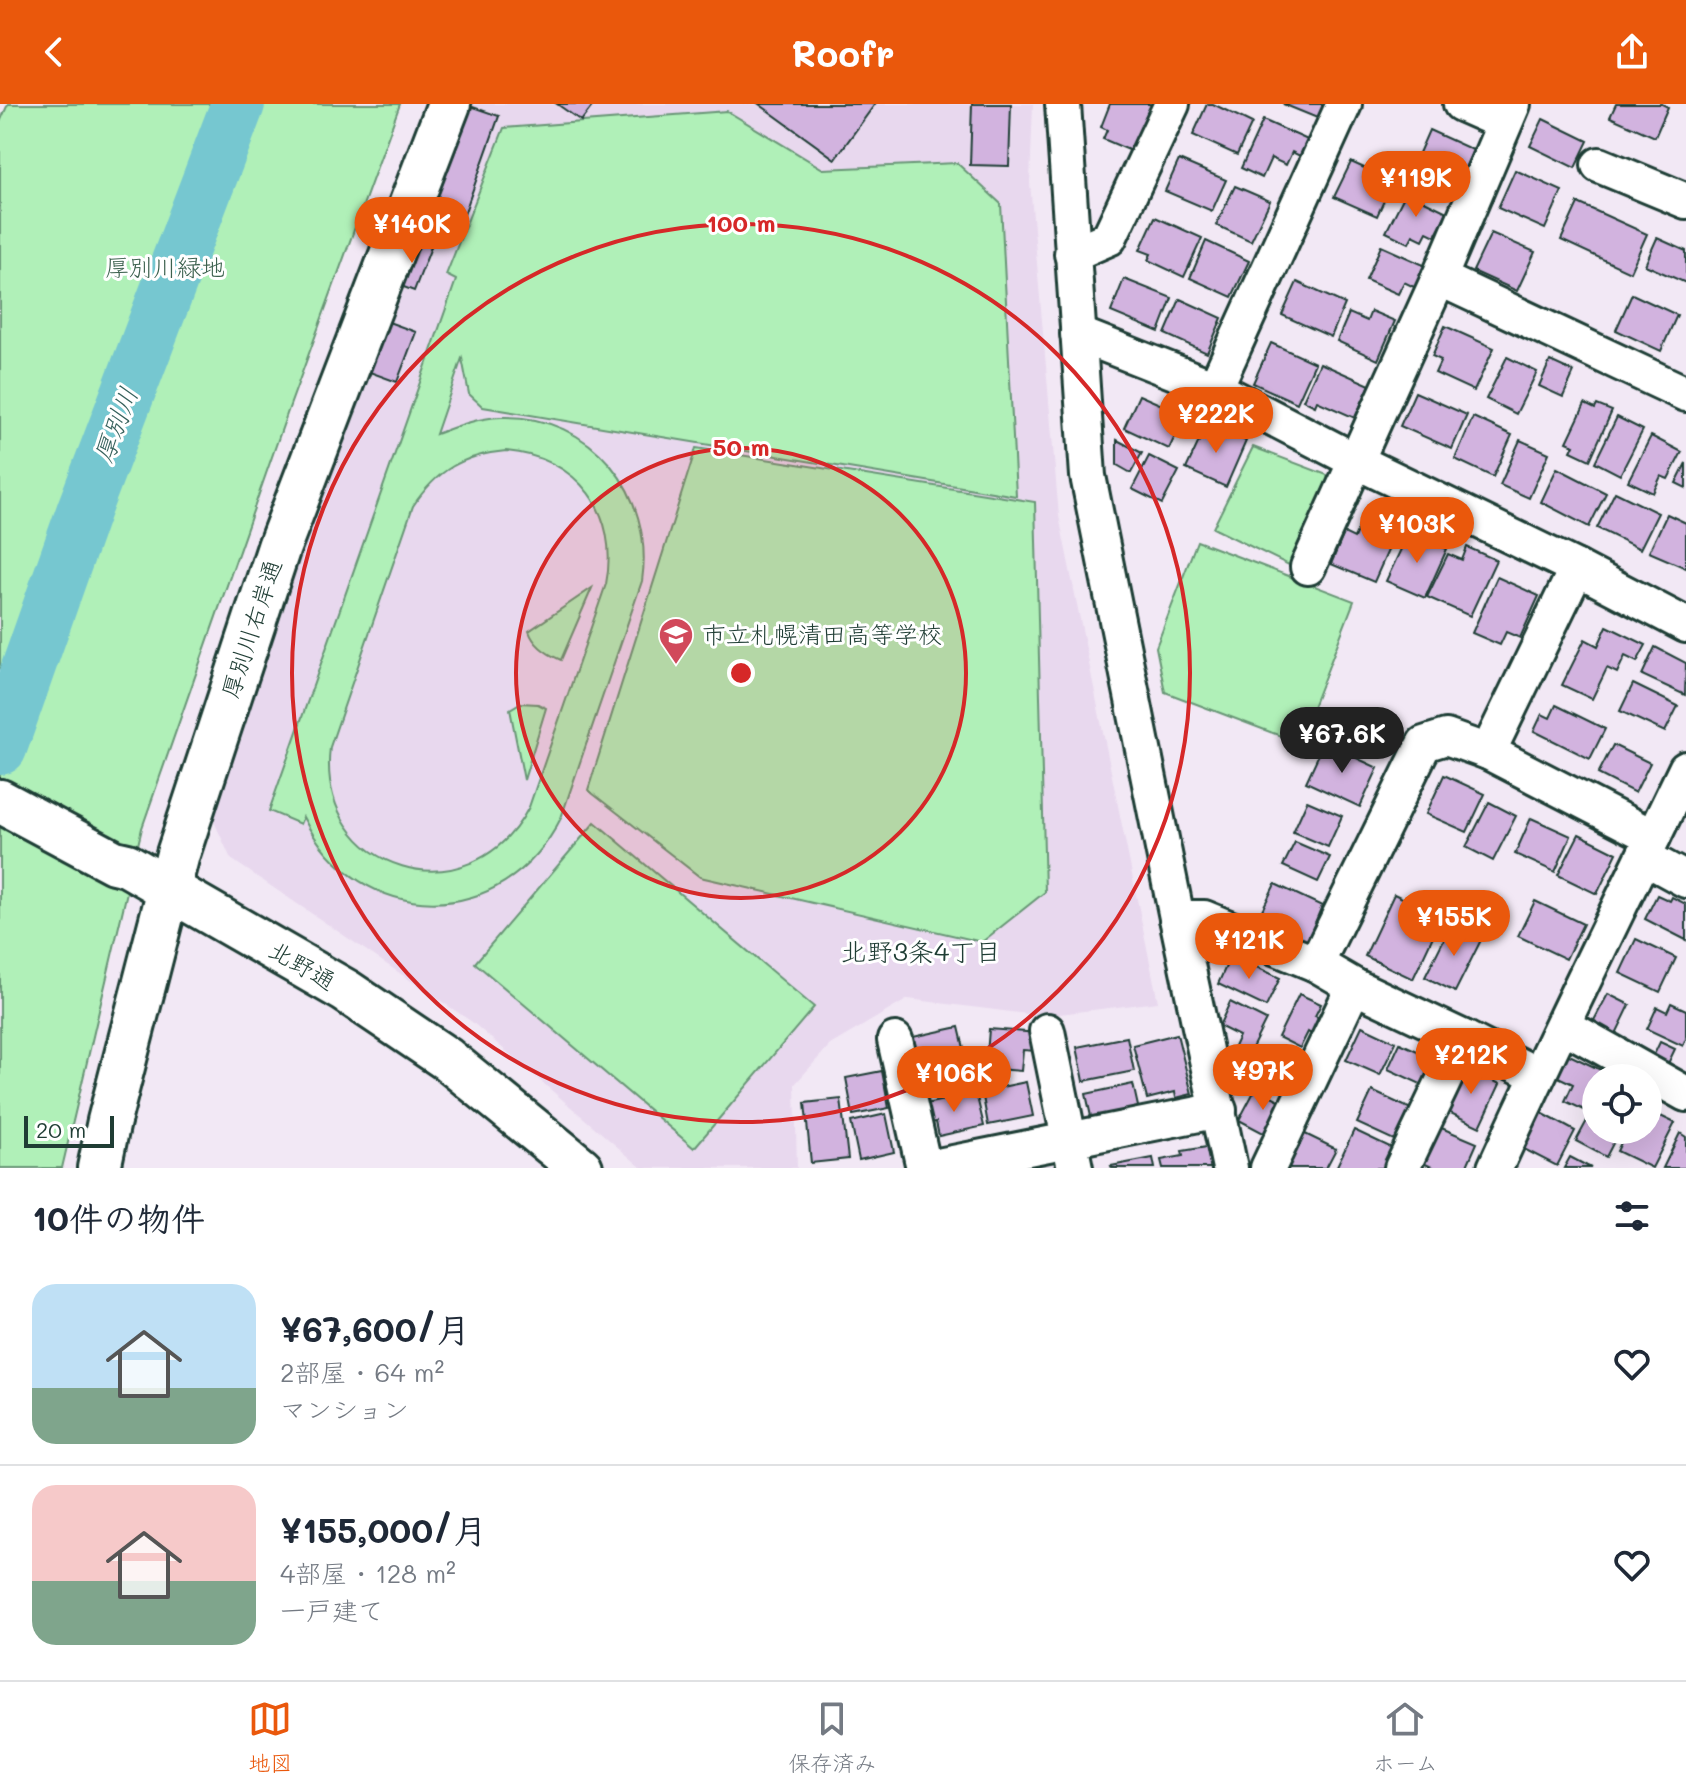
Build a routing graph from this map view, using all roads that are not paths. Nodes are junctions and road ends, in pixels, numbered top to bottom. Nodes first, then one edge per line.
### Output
1 (449, 104) edge
2 (1063, 104) edge
3 (1172, 104) edge
4 (1344, 104) edge
5 (1461, 104) edge
6 (1508, 114) edge
7 (1599, 165) dead end
8 (1686, 201) edge
9 (1072, 254) junction
10 (1439, 278) junction
11 (1078, 334) junction
12 (1683, 383) edge
13 (1215, 388) junction
14 (1356, 461) junction
15 (1308, 567) dead end
16 (1577, 568) junction
17 (1686, 625) edge
18 (1488, 752) junction
19 (1686, 769) edge
20 (0, 801) edge
21 (1649, 847) junction
22 (1686, 880) edge
23 (169, 888) junction
24 (1177, 918) junction
25 (1316, 964) junction
26 (1354, 986) junction
27 (1563, 1025) junction
28 (1047, 1031) dead end
29 (1464, 1038) junction
30 (895, 1040) dead end
31 (1537, 1075) junction
32 (1686, 1094) edge
33 (1219, 1110) junction
34 (1072, 1154) edge
35 (99, 1168) edge
36 (581, 1168) edge
37 (926, 1168) edge
38 (1230, 1168) edge
39 (1268, 1168) edge
40 (1402, 1168) edge
41 (1495, 1168) edge

1 - 23 street, 厚別川右岸通
2 - 9 street
3 - 9 street
4 - 13 street
5 - 6 street
6 - 10 street
7 - 8 street
9 - 11 street
10 - 12 street
10 - 14 street
11 - 13 street
11 - 24 street
13 - 14 street
14 - 15 street
14 - 16 street
16 - 17 street
16 - 18 street
18 - 21 street
18 - 25 street
19 - 21 street
20 - 23 street, 北野通
21 - 22 street
21 - 27 street
23 - 35 street, 厚別川右岸通
23 - 36 street, 北野通
24 - 25 street
24 - 33 street
25 - 26 street
26 - 29 street
26 - 39 street
27 - 31 street
27 - 32 street
28 - 34 street
29 - 31 street
29 - 40 street
30 - 37 street
31 - 41 street
33 - 34 street
33 - 38 street
34 - 37 street

